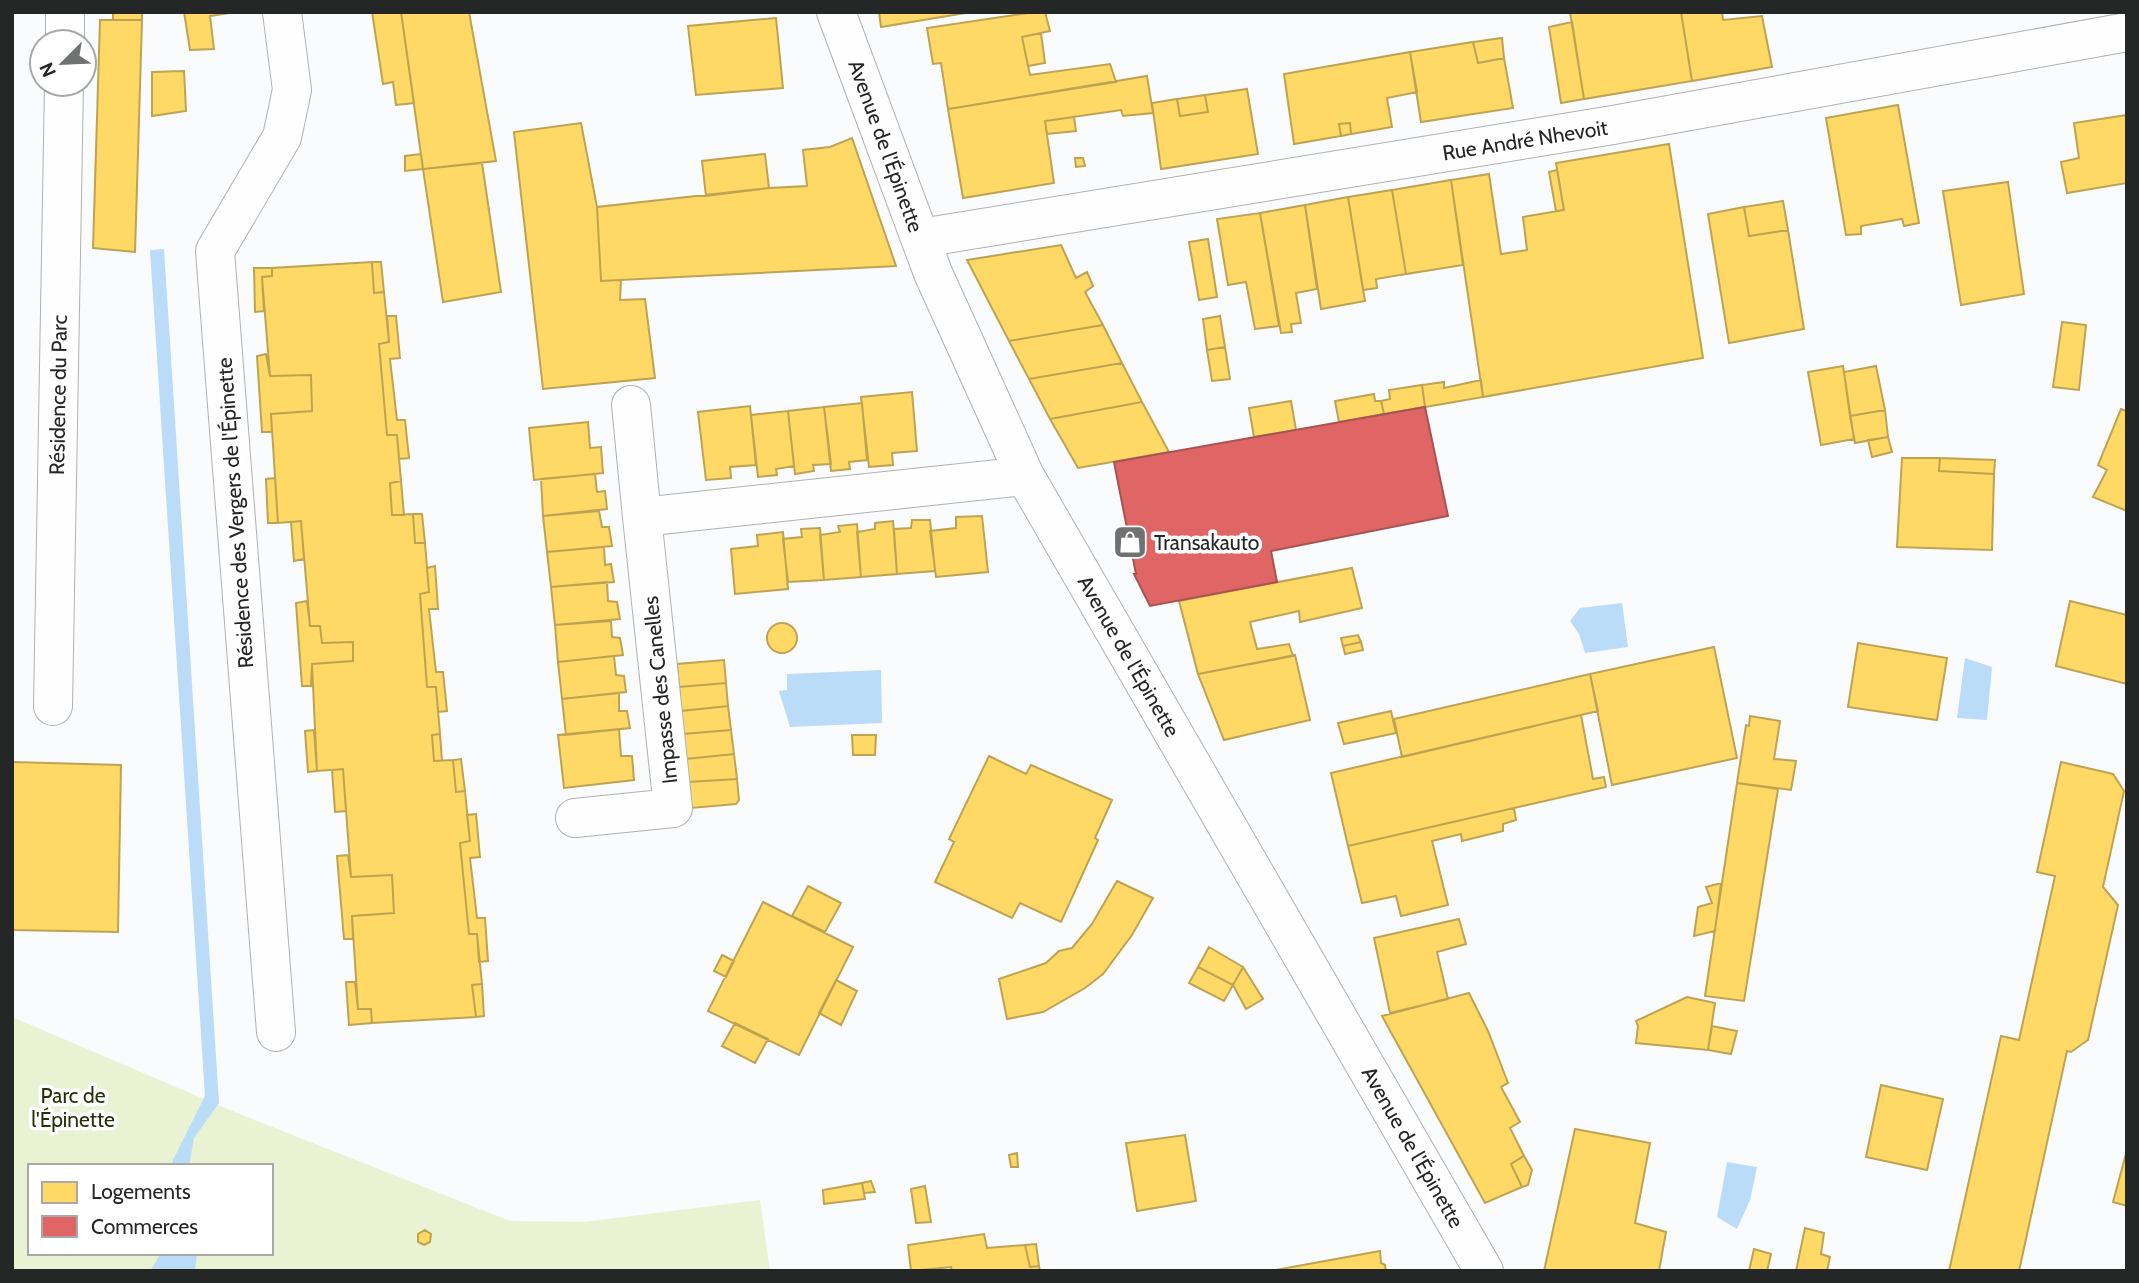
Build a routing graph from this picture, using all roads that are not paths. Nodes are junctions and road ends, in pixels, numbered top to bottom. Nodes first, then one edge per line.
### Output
1 (282, 12) edge
2 (836, 12) edge
3 (2127, 32) edge
4 (64, 98) edge
5 (921, 238) junction
6 (631, 405) dead end
7 (1025, 476) junction
8 (642, 517) junction
9 (53, 706) dead end
10 (575, 818) dead end
11 (276, 1032) dead end
12 (1484, 1271) edge

1 - 11 street, Résidence des Vergers de l'Épinette
2 - 5 street, Avenue de l'Épinette
3 - 5 street, Rue André Nhevoit
4 - 9 street, Résidence du Parc
5 - 7 street, Avenue de l'Épinette
6 - 8 street, Impasse des Canelles
7 - 8 street
7 - 12 street, Avenue de l'Épinette
8 - 10 street, Impasse des Canelles

